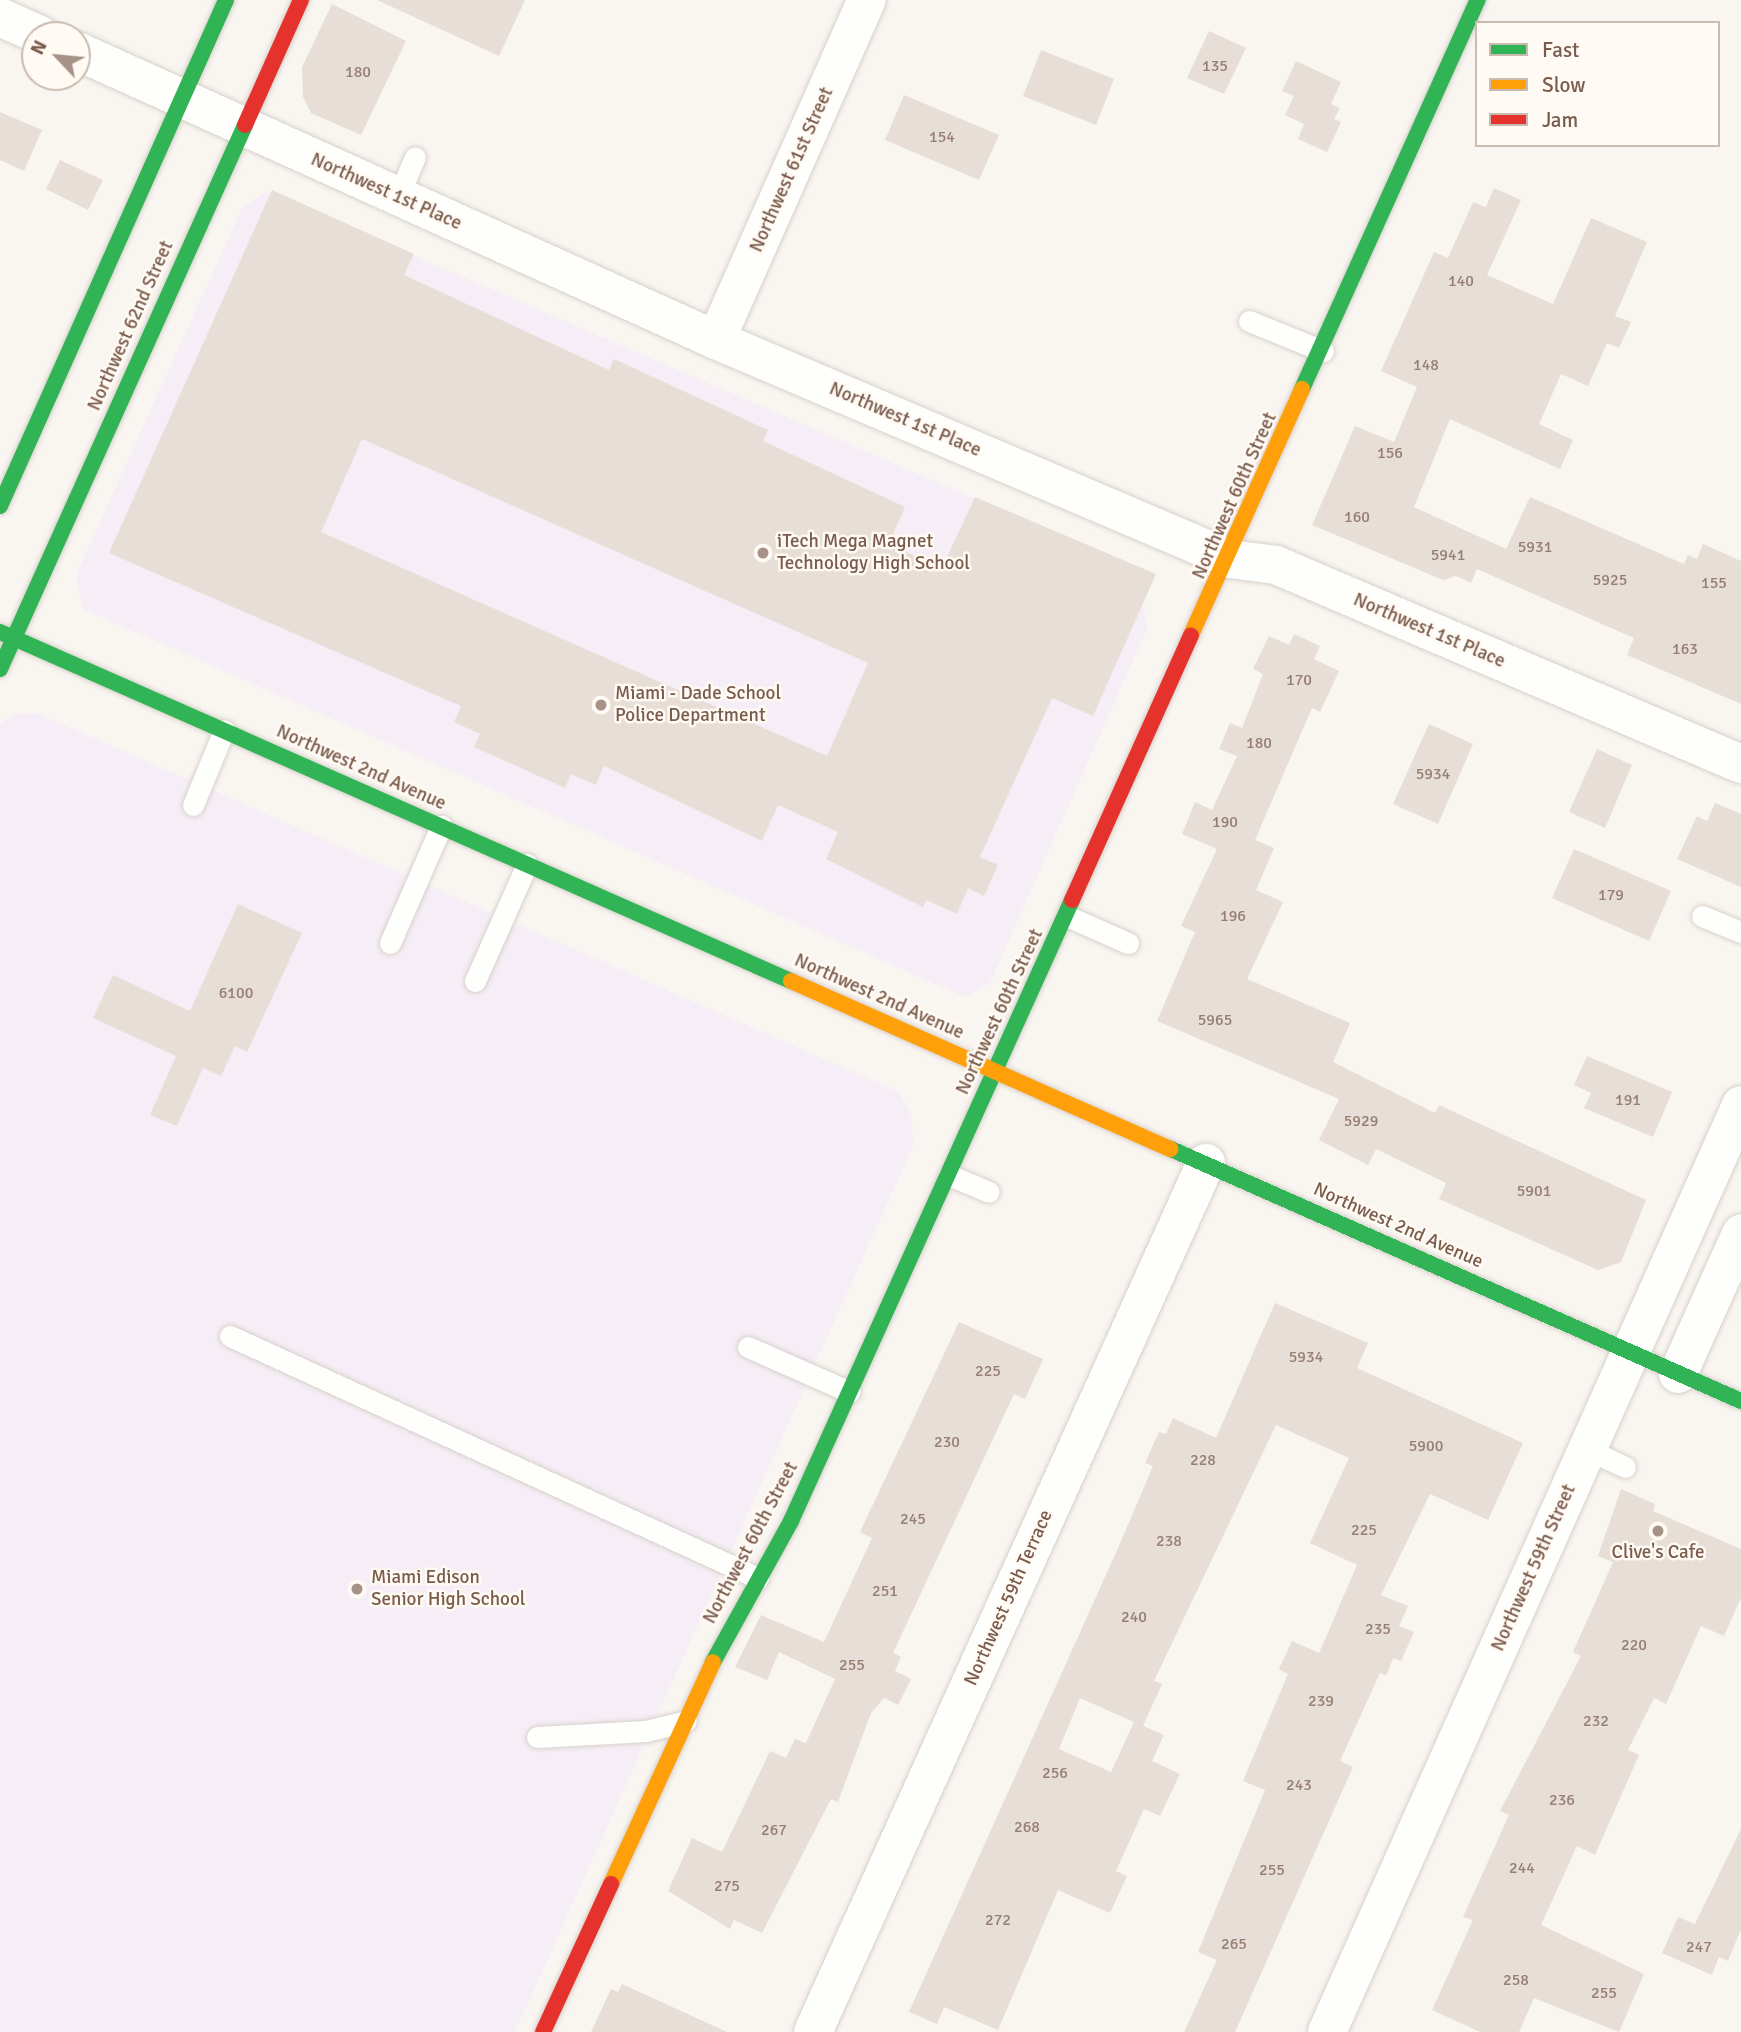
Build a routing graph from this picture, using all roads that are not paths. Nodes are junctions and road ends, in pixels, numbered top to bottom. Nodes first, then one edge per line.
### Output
1 (226, 0) edge
2 (302, 0) edge
3 (867, 0) edge
4 (1478, 0) edge
5 (0, 17) edge
6 (21, 26) edge
7 (91, 57) edge
8 (182, 98) junction
9 (245, 127) junction
10 (415, 156) dead end
11 (398, 197) junction
12 (1249, 320) dead end
13 (716, 340) junction
14 (1323, 351) junction
15 (0, 506) edge
16 (1230, 559) junction
17 (7, 635) edge
18 (0, 669) edge
19 (224, 730) junction
20 (1741, 764) edge
21 (193, 805) dead end
22 (441, 826) junction
23 (527, 864) junction
24 (1067, 916) junction
25 (1702, 916) dead end
26 (1741, 932) edge
27 (390, 943) dead end
28 (1128, 943) dead end
29 (475, 981) dead end
30 (996, 1071) junction
31 (1741, 1105) edge
32 (1206, 1163) junction
33 (949, 1175) junction
34 (989, 1192) dead end
35 (1741, 1234) edge
36 (230, 1336) dead end
37 (748, 1347) dead end
38 (1630, 1352) junction
39 (1678, 1374) junction
40 (850, 1392) junction
41 (1741, 1401) edge
42 (1587, 1450) junction
43 (1625, 1467) dead end
44 (758, 1578) junction
45 (686, 1721) junction
46 (537, 1737) dead end
47 (543, 2032) edge
48 (813, 2032) edge
49 (1327, 2032) edge

1 - 8 street
2 - 9 street, Northwest 62nd Street
3 - 13 street, Northwest 61st Street
4 - 14 street, Northwest 60th Street
5 - 6 street
7 - 8 street, Northwest 1st Place
8 - 9 street, Northwest 1st Place
8 - 15 street
9 - 11 street, Northwest 1st Place
9 - 17 street, Northwest 62nd Street
10 - 11 lane
11 - 13 street, Northwest 1st Place
12 - 14 lane
13 - 16 street, Northwest 1st Place
14 - 16 street, Northwest 60th Street
16 - 20 street, Northwest 1st Place
16 - 24 street, Northwest 60th Street
17 - 18 street, Northwest 62nd Street
17 - 19 street, Northwest 2nd Avenue
19 - 21 lane
19 - 22 street, Northwest 2nd Avenue
22 - 23 street, Northwest 2nd Avenue
22 - 27 lane
23 - 29 lane
23 - 30 street, Northwest 2nd Avenue
24 - 28 lane
24 - 30 street, Northwest 60th Street
25 - 26 lane
30 - 32 street, Northwest 2nd Avenue
30 - 33 street, Northwest 60th Street
31 - 38 street, Northwest 59th Street
32 - 38 street, Northwest 2nd Avenue
32 - 48 street, Northwest 59th Terrace
33 - 34 lane
33 - 40 street, Northwest 60th Street
35 - 39 street
36 - 44 lane
37 - 40 lane
38 - 39 street, Northwest 2nd Avenue
38 - 42 street, Northwest 59th Street
39 - 41 street, Northwest 2nd Avenue
40 - 44 street, Northwest 60th Street
42 - 43 lane
42 - 49 street, Northwest 59th Street
44 - 45 street, Northwest 60th Street
45 - 46 lane
45 - 47 street, Northwest 60th Street

